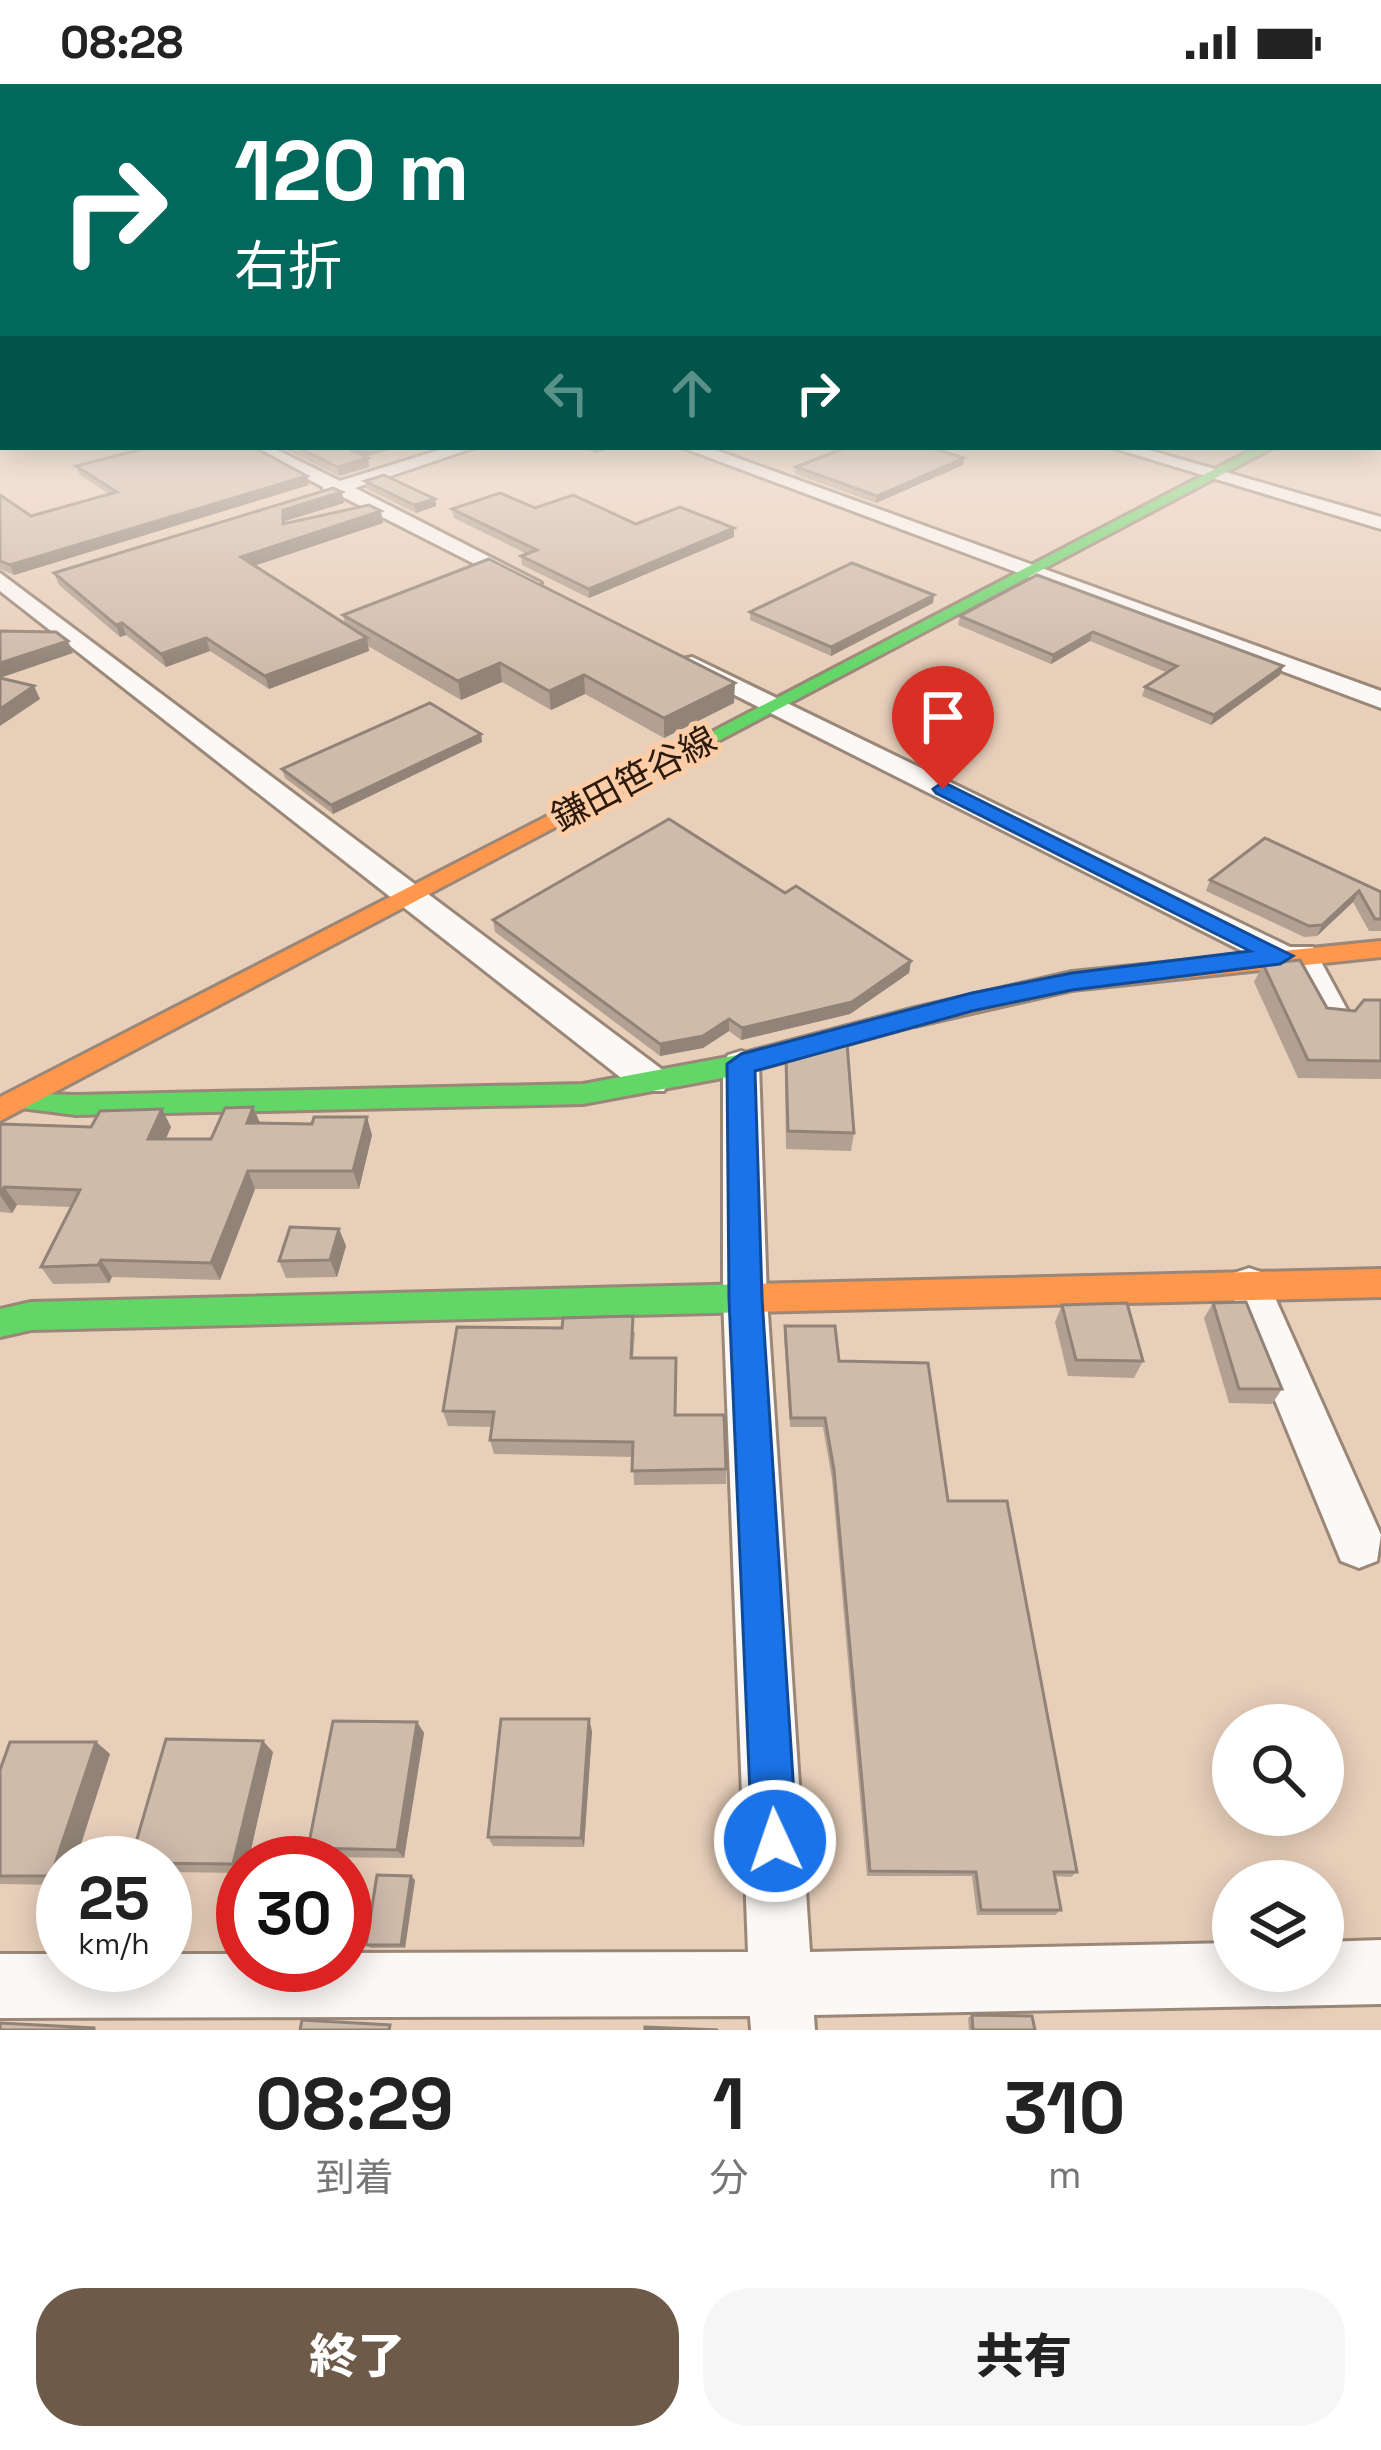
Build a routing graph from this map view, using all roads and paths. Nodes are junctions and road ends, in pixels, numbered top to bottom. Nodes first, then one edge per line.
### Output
1 (323, 488) edge
2 (334, 488) edge
3 (800, 488) edge
4 (1191, 488) edge
5 (1260, 488) edge
6 (327, 490) junction
7 (374, 505) junction
8 (335, 516) edge
9 (1381, 523) edge
10 (1028, 572) junction
11 (11, 586) edge
12 (564, 600) edge
13 (669, 652) edge
14 (1381, 700) edge
15 (775, 705) junction
16 (410, 897) junction
17 (1381, 949) edge
18 (1291, 956) junction
19 (1333, 1015) edge
20 (741, 1064) junction
21 (651, 1081) junction
22 (7, 1103) edge
23 (1381, 1282) edge
24 (1249, 1286) junction
25 (745, 1298) junction
26 (0, 1324) edge
27 (1359, 1543) dead end
28 (1381, 1972) edge
29 (0, 1986) edge
30 (782, 2007) edge

1 - 6 street
2 - 6 street
3 - 10 street
4 - 10 street, 鎌田笹谷線
5 - 9 street
6 - 7 street
7 - 8 street
7 - 12 street
10 - 14 street
10 - 15 street, 鎌田笹谷線
11 - 16 street
13 - 15 street
15 - 16 street, 鎌田笹谷線
15 - 18 street
16 - 21 street
16 - 22 street, 鎌田笹谷線
17 - 18 street
18 - 19 street
18 - 20 street
20 - 21 street
20 - 25 street
21 - 22 street
23 - 24 street
24 - 25 street
24 - 27 street
25 - 26 street
25 - 30 street
28 - 30 street
29 - 30 street

